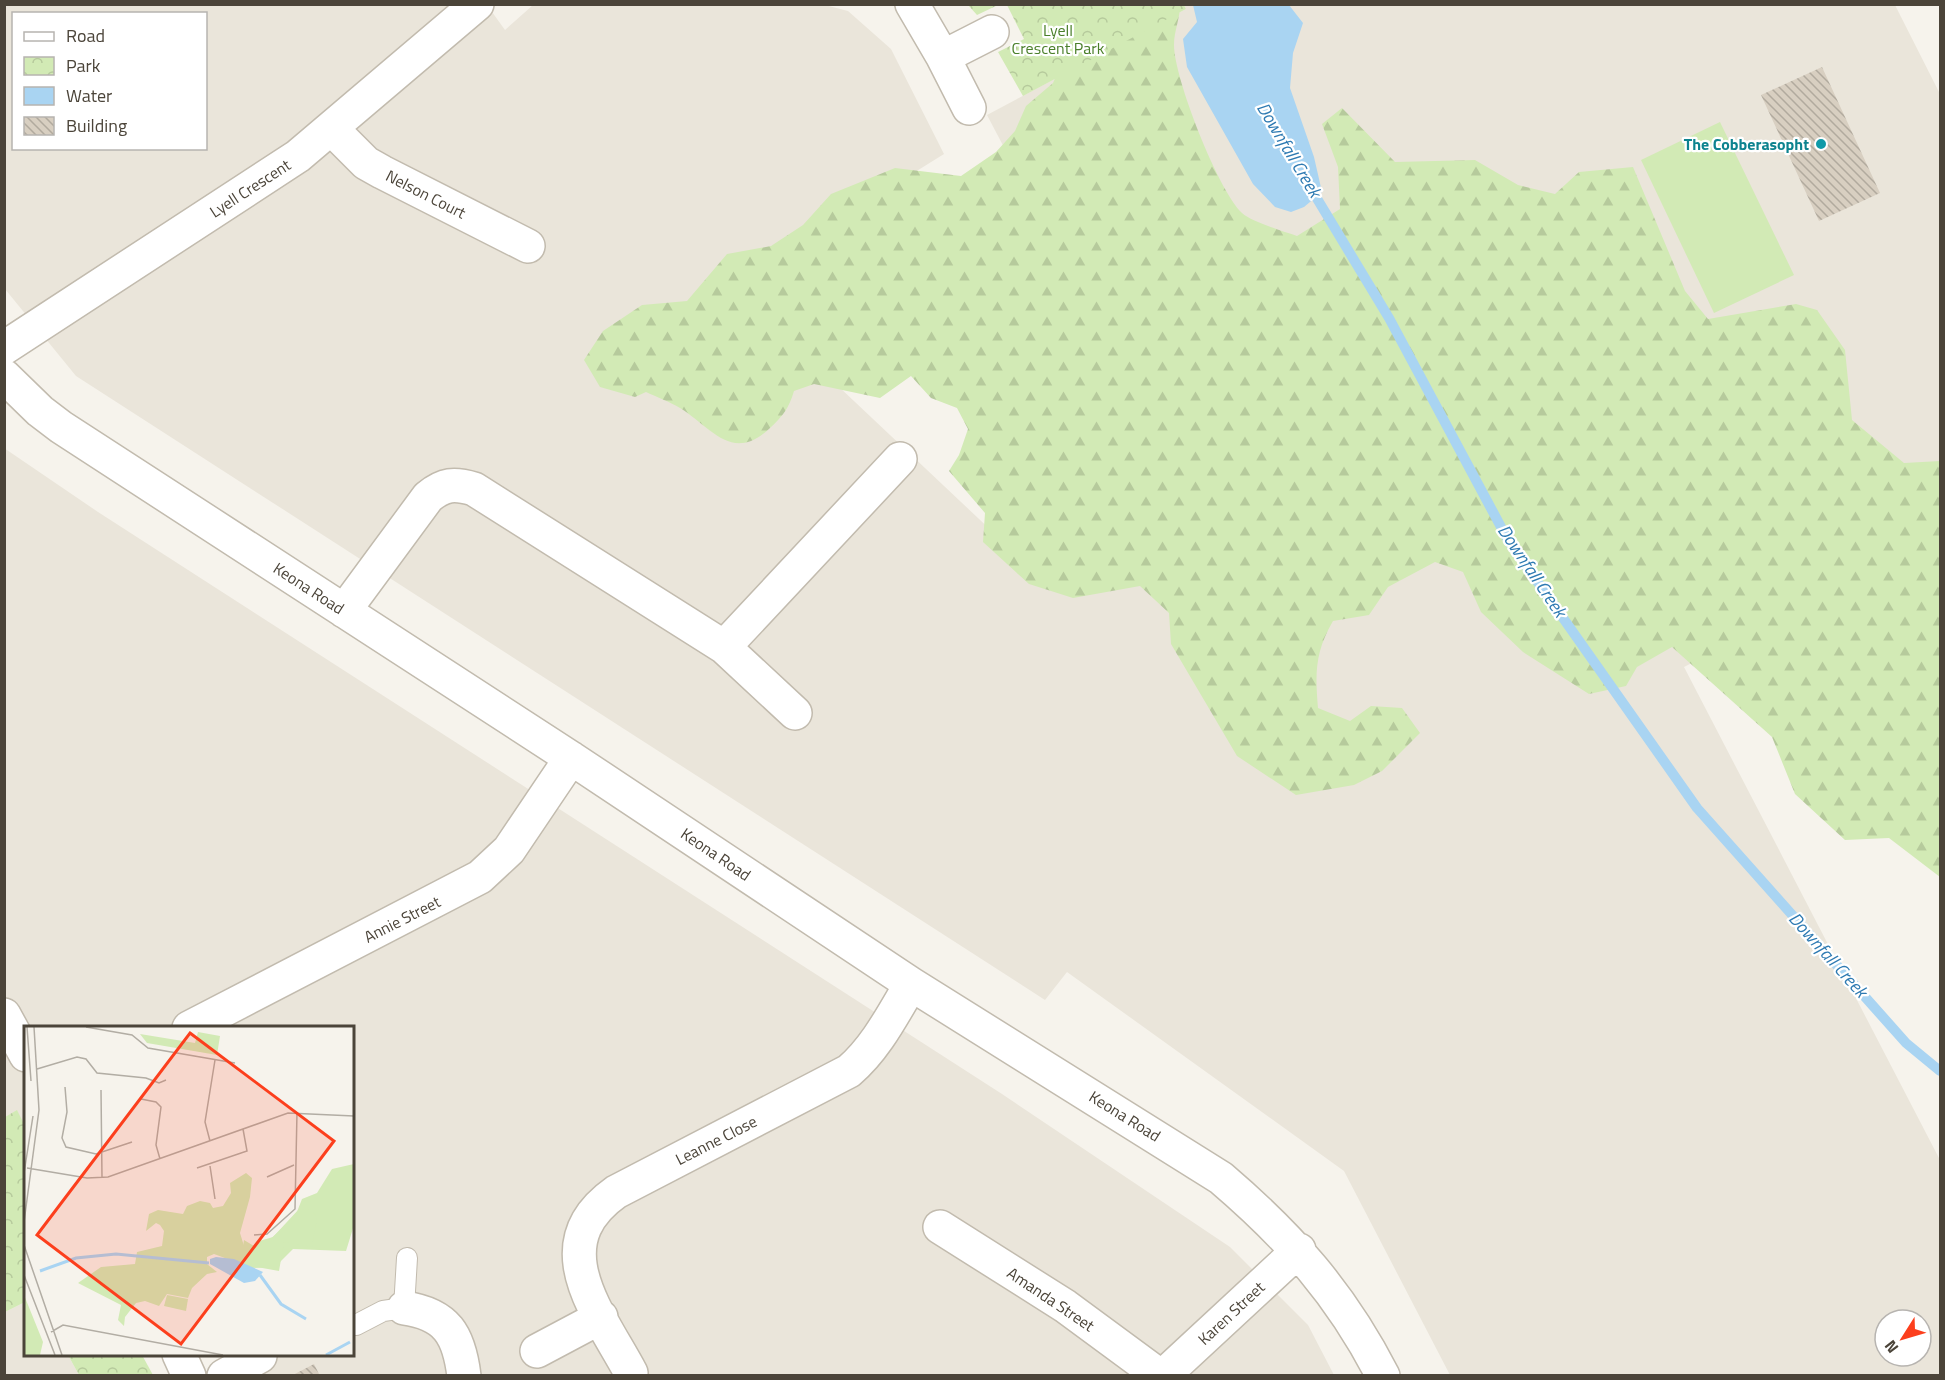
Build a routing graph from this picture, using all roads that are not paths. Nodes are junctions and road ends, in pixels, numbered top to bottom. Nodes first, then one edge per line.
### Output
1 (477, 4) edge
2 (912, 4) edge
3 (992, 32) dead end
4 (943, 57) junction
5 (969, 108) dead end
6 (332, 129) junction
7 (528, 246) dead end
8 (4, 348) edge
9 (4, 376) edge
10 (900, 459) dead end
11 (345, 611) junction
12 (724, 647) junction
13 (795, 713) dead end
14 (571, 758) junction
15 (911, 984) junction
16 (4, 1015) edge
17 (193, 1026) edge
18 (24, 1051) edge
19 (939, 1227) dead end
20 (1299, 1250) junction
21 (406, 1258) dead end
22 (404, 1308) junction
23 (601, 1317) junction
24 (356, 1325) dead end
25 (537, 1351) dead end
26 (179, 1356) edge
27 (260, 1356) dead end
28 (632, 1373) dead end
29 (189, 1376) edge
30 (224, 1376) edge
31 (464, 1376) edge
32 (1161, 1376) edge
33 (1383, 1376) edge

1 - 6 street, Lyell Crescent
2 - 4 street
3 - 4 street
4 - 5 street
6 - 7 street, Nelson Court
6 - 8 street, Lyell Crescent
9 - 11 street, Keona Road
10 - 12 street
11 - 12 street
11 - 14 street, Keona Road
12 - 13 street
14 - 15 street, Keona Road
14 - 17 street, Annie Street
15 - 20 street, Keona Road
15 - 23 street, Leanne Close
16 - 18 street
19 - 32 street, Amanda Street
20 - 32 street, Karen Street
20 - 33 street, Keona Road
21 - 22 lane
22 - 24 lane
22 - 31 street
23 - 25 street
23 - 28 street, Leanne Close
26 - 29 street
27 - 30 street

